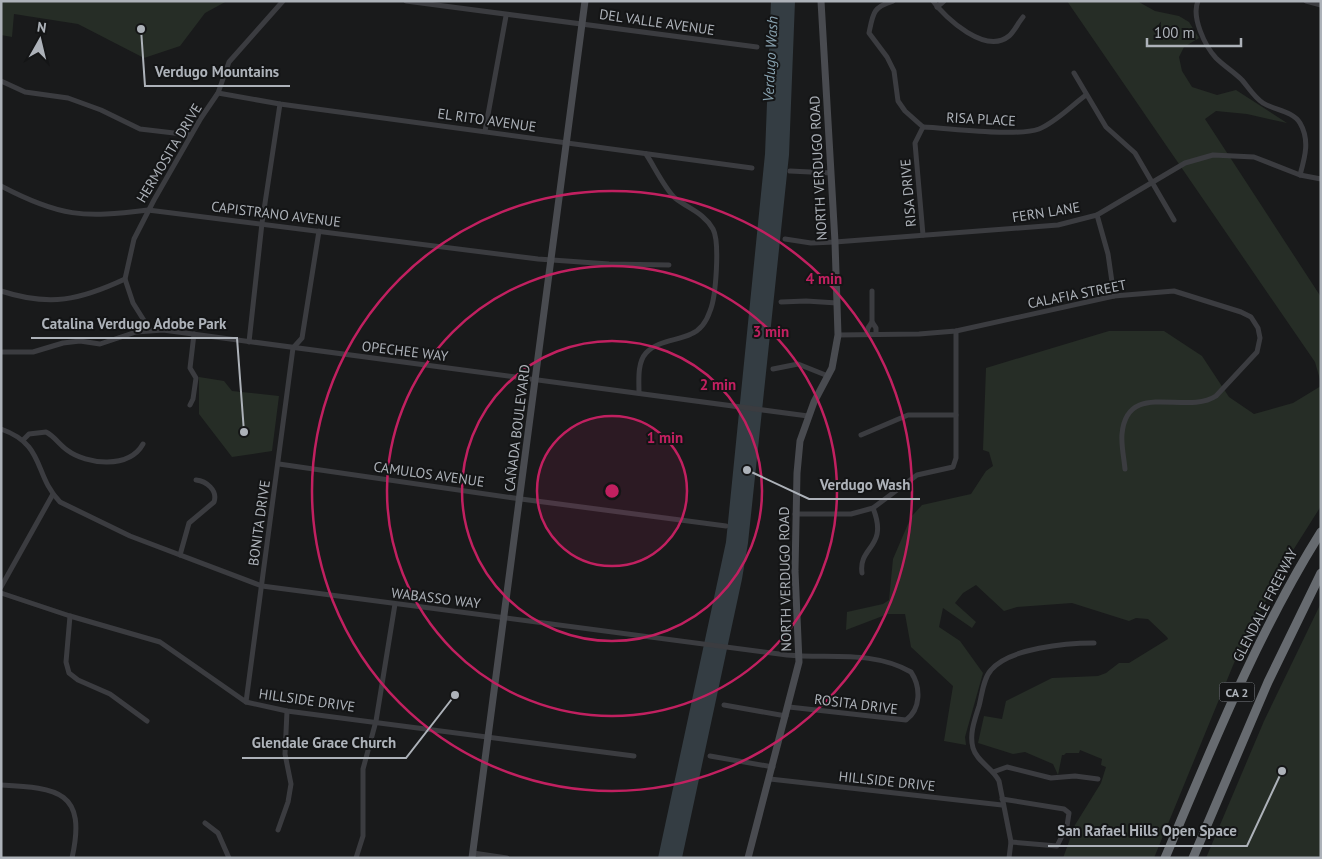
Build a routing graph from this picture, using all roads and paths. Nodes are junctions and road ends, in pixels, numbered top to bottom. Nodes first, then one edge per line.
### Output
1 (283, 1) edge
2 (406, 1) edge
3 (585, 1) edge
4 (821, 1) edge
5 (893, 1) edge
6 (933, 1) edge
7 (944, 1) edge
8 (1198, 1) edge
9 (1306, 1) edge
10 (1321, 5) edge
11 (937, 7) junction
12 (506, 16) junction
13 (1023, 17) dead end
14 (582, 24) junction
15 (757, 47) dead end
16 (1074, 73) dead end
17 (1, 81) edge
18 (218, 93) junction
19 (1086, 95) junction
20 (280, 104) junction
21 (923, 127) junction
22 (485, 131) junction
23 (191, 135) junction
24 (567, 142) junction
25 (646, 154) junction
26 (752, 168) dead end
27 (790, 171) dead end
28 (831, 172) junction
29 (1300, 175) junction
30 (1321, 179) edge
31 (1152, 183) junction
32 (1, 186) edge
33 (148, 210) junction
34 (1097, 215) junction
35 (1174, 220) dead end
36 (262, 223) junction
37 (320, 231) junction
38 (923, 235) junction
39 (785, 239) dead end
40 (835, 242) junction
41 (552, 259) junction
42 (669, 265) dead end
43 (125, 279) junction
44 (1, 291) edge
45 (872, 291) dead end
46 (1114, 296) junction
47 (781, 302) dead end
48 (838, 303) junction
49 (872, 322) junction
50 (150, 330) junction
51 (956, 331) junction
52 (194, 334) junction
53 (867, 334) junction
54 (876, 334) junction
55 (838, 335) junction
56 (249, 342) junction
57 (292, 348) junction
58 (1, 352) edge
59 (773, 369) dead end
60 (828, 376) junction
61 (536, 380) junction
62 (639, 393) junction
63 (190, 405) dead end
64 (956, 415) junction
65 (808, 416) junction
66 (1, 429) edge
67 (861, 435) dead end
68 (23, 440) junction
69 (143, 444) dead end
70 (279, 464) junction
71 (1125, 469) dead end
72 (196, 480) dead end
73 (53, 494) junction
74 (521, 499) junction
75 (873, 508) junction
76 (795, 514) junction
77 (726, 526) dead end
78 (1321, 532) edge
79 (180, 555) junction
80 (862, 573) dead end
81 (1321, 573) edge
82 (262, 586) junction
83 (1, 587) edge
84 (1, 593) edge
85 (395, 604) junction
86 (70, 616) junction
87 (504, 618) junction
88 (1094, 643) dead end
89 (800, 656) junction
90 (916, 680) joint
91 (246, 702) junction
92 (724, 706) dead end
93 (789, 707) junction
94 (287, 711) junction
95 (786, 716) junction
96 (147, 721) dead end
97 (376, 721) junction
98 (488, 737) junction
99 (634, 756) dead end
100 (710, 756) dead end
101 (773, 767) junction
102 (993, 772) junction
103 (770, 779) junction
104 (1098, 779) dead end
105 (1, 785) edge
106 (1002, 802) junction
107 (205, 823) dead end
108 (278, 830) dead end
109 (1011, 842) junction
110 (473, 855) edge
111 (72, 858) edge
112 (229, 858) edge
113 (356, 858) edge
114 (507, 858) edge
115 (748, 858) edge
116 (1009, 858) edge
117 (1165, 858) edge
118 (1193, 858) edge

1 - 18 street, HERMOSITA DRIVE
2 - 12 street, DEL VALLE AVENUE
3 - 14 main road, CAÑADA BOULEVARD
4 - 28 main road, NORTH VERDUGO ROAD
5 - 21 street
6 - 11 street
7 - 11 street
8 - 29 street
9 - 10 street
11 - 13 street
12 - 14 street, DEL VALLE AVENUE
12 - 22 street
14 - 15 street, DEL VALLE AVENUE
14 - 24 main road, CAÑADA BOULEVARD
16 - 19 street
17 - 23 street
18 - 20 street, EL RITO AVENUE
18 - 23 street, HERMOSITA DRIVE
19 - 21 street, RISA PLACE
19 - 31 street
20 - 22 street, EL RITO AVENUE
20 - 36 street
21 - 38 street, RISA DRIVE
22 - 24 street, EL RITO AVENUE
23 - 33 street, HERMOSITA DRIVE
24 - 25 street, EL RITO AVENUE
24 - 41 main road, CAÑADA BOULEVARD
25 - 26 street, EL RITO AVENUE
25 - 62 street
27 - 28 street
28 - 40 main road, NORTH VERDUGO ROAD
29 - 30 street, FERN LANE
29 - 31 street, FERN LANE
31 - 34 street, FERN LANE
31 - 35 street
32 - 33 street, CAPISTRANO AVENUE
33 - 36 street, CAPISTRANO AVENUE
33 - 43 street, HERMOSITA DRIVE
34 - 38 street, FERN LANE
34 - 46 street
36 - 37 street, CAPISTRANO AVENUE
36 - 56 street
37 - 41 street, CAPISTRANO AVENUE
37 - 57 street
38 - 40 street, FERN LANE
39 - 40 street, FERN LANE
40 - 48 main road, NORTH VERDUGO ROAD
41 - 42 street, CAPISTRANO AVENUE
41 - 61 main road, CAÑADA BOULEVARD
43 - 44 street
43 - 50 street
45 - 49 street
46 - 51 street, CALAFIA STREET
46 - 71 street, CALAFIA STREET
47 - 48 street
48 - 55 main road, NORTH VERDUGO ROAD
49 - 53 street
49 - 54 street
50 - 52 street, OPECHEE WAY
50 - 58 street, OPECHEE WAY
51 - 54 street, CALAFIA STREET
51 - 64 street
52 - 56 street, OPECHEE WAY
52 - 63 street
53 - 54 street, CALAFIA STREET
53 - 55 street, CALAFIA STREET
55 - 60 main road, NORTH VERDUGO ROAD
56 - 57 street, OPECHEE WAY
57 - 61 street, OPECHEE WAY
57 - 70 street, BONITA DRIVE
59 - 60 street
60 - 65 main road, NORTH VERDUGO ROAD
61 - 62 street, OPECHEE WAY
61 - 74 main road, CAÑADA BOULEVARD
62 - 65 street, OPECHEE WAY
64 - 67 street
64 - 75 street
65 - 76 main road, NORTH VERDUGO ROAD
66 - 68 street
68 - 69 street
68 - 73 street
70 - 74 street, CAMULOS AVENUE
70 - 82 street, BONITA DRIVE
72 - 79 street
73 - 79 street, WABASSO WAY
73 - 83 street
74 - 77 street, CAMULOS AVENUE
74 - 87 main road, CAÑADA BOULEVARD
75 - 76 street
75 - 80 street
76 - 89 main road, NORTH VERDUGO ROAD
78 - 117 highway, GLENDALE FREEWAY / CA 2
79 - 82 street, WABASSO WAY
81 - 118 highway, CA 2
82 - 85 street, WABASSO WAY
82 - 91 street, BONITA DRIVE
84 - 86 street, HILLSIDE DRIVE
85 - 87 street, WABASSO WAY
85 - 97 street
86 - 91 street, HILLSIDE DRIVE
86 - 96 street
87 - 89 street, WABASSO WAY
87 - 98 main road, CAÑADA BOULEVARD
88 - 102 street
89 - 90 street, WABASSO WAY
89 - 93 main road, NORTH VERDUGO ROAD
90 - 93 street, ROSITA DRIVE
91 - 94 street, HILLSIDE DRIVE
92 - 95 street
93 - 95 main road, NORTH VERDUGO ROAD
94 - 97 street, HILLSIDE DRIVE
94 - 108 street
95 - 101 main road, NORTH VERDUGO ROAD
97 - 98 street, HILLSIDE DRIVE
97 - 113 street
98 - 99 street, HILLSIDE DRIVE
98 - 110 main road, CAÑADA BOULEVARD
100 - 101 street
101 - 103 main road, NORTH VERDUGO ROAD
102 - 104 street
102 - 106 street
103 - 106 street, HILLSIDE DRIVE
103 - 115 main road, NORTH VERDUGO ROAD
105 - 111 street
106 - 109 street
106 - 109 street, HILLSIDE DRIVE
107 - 112 street
109 - 116 street
110 - 114 street

